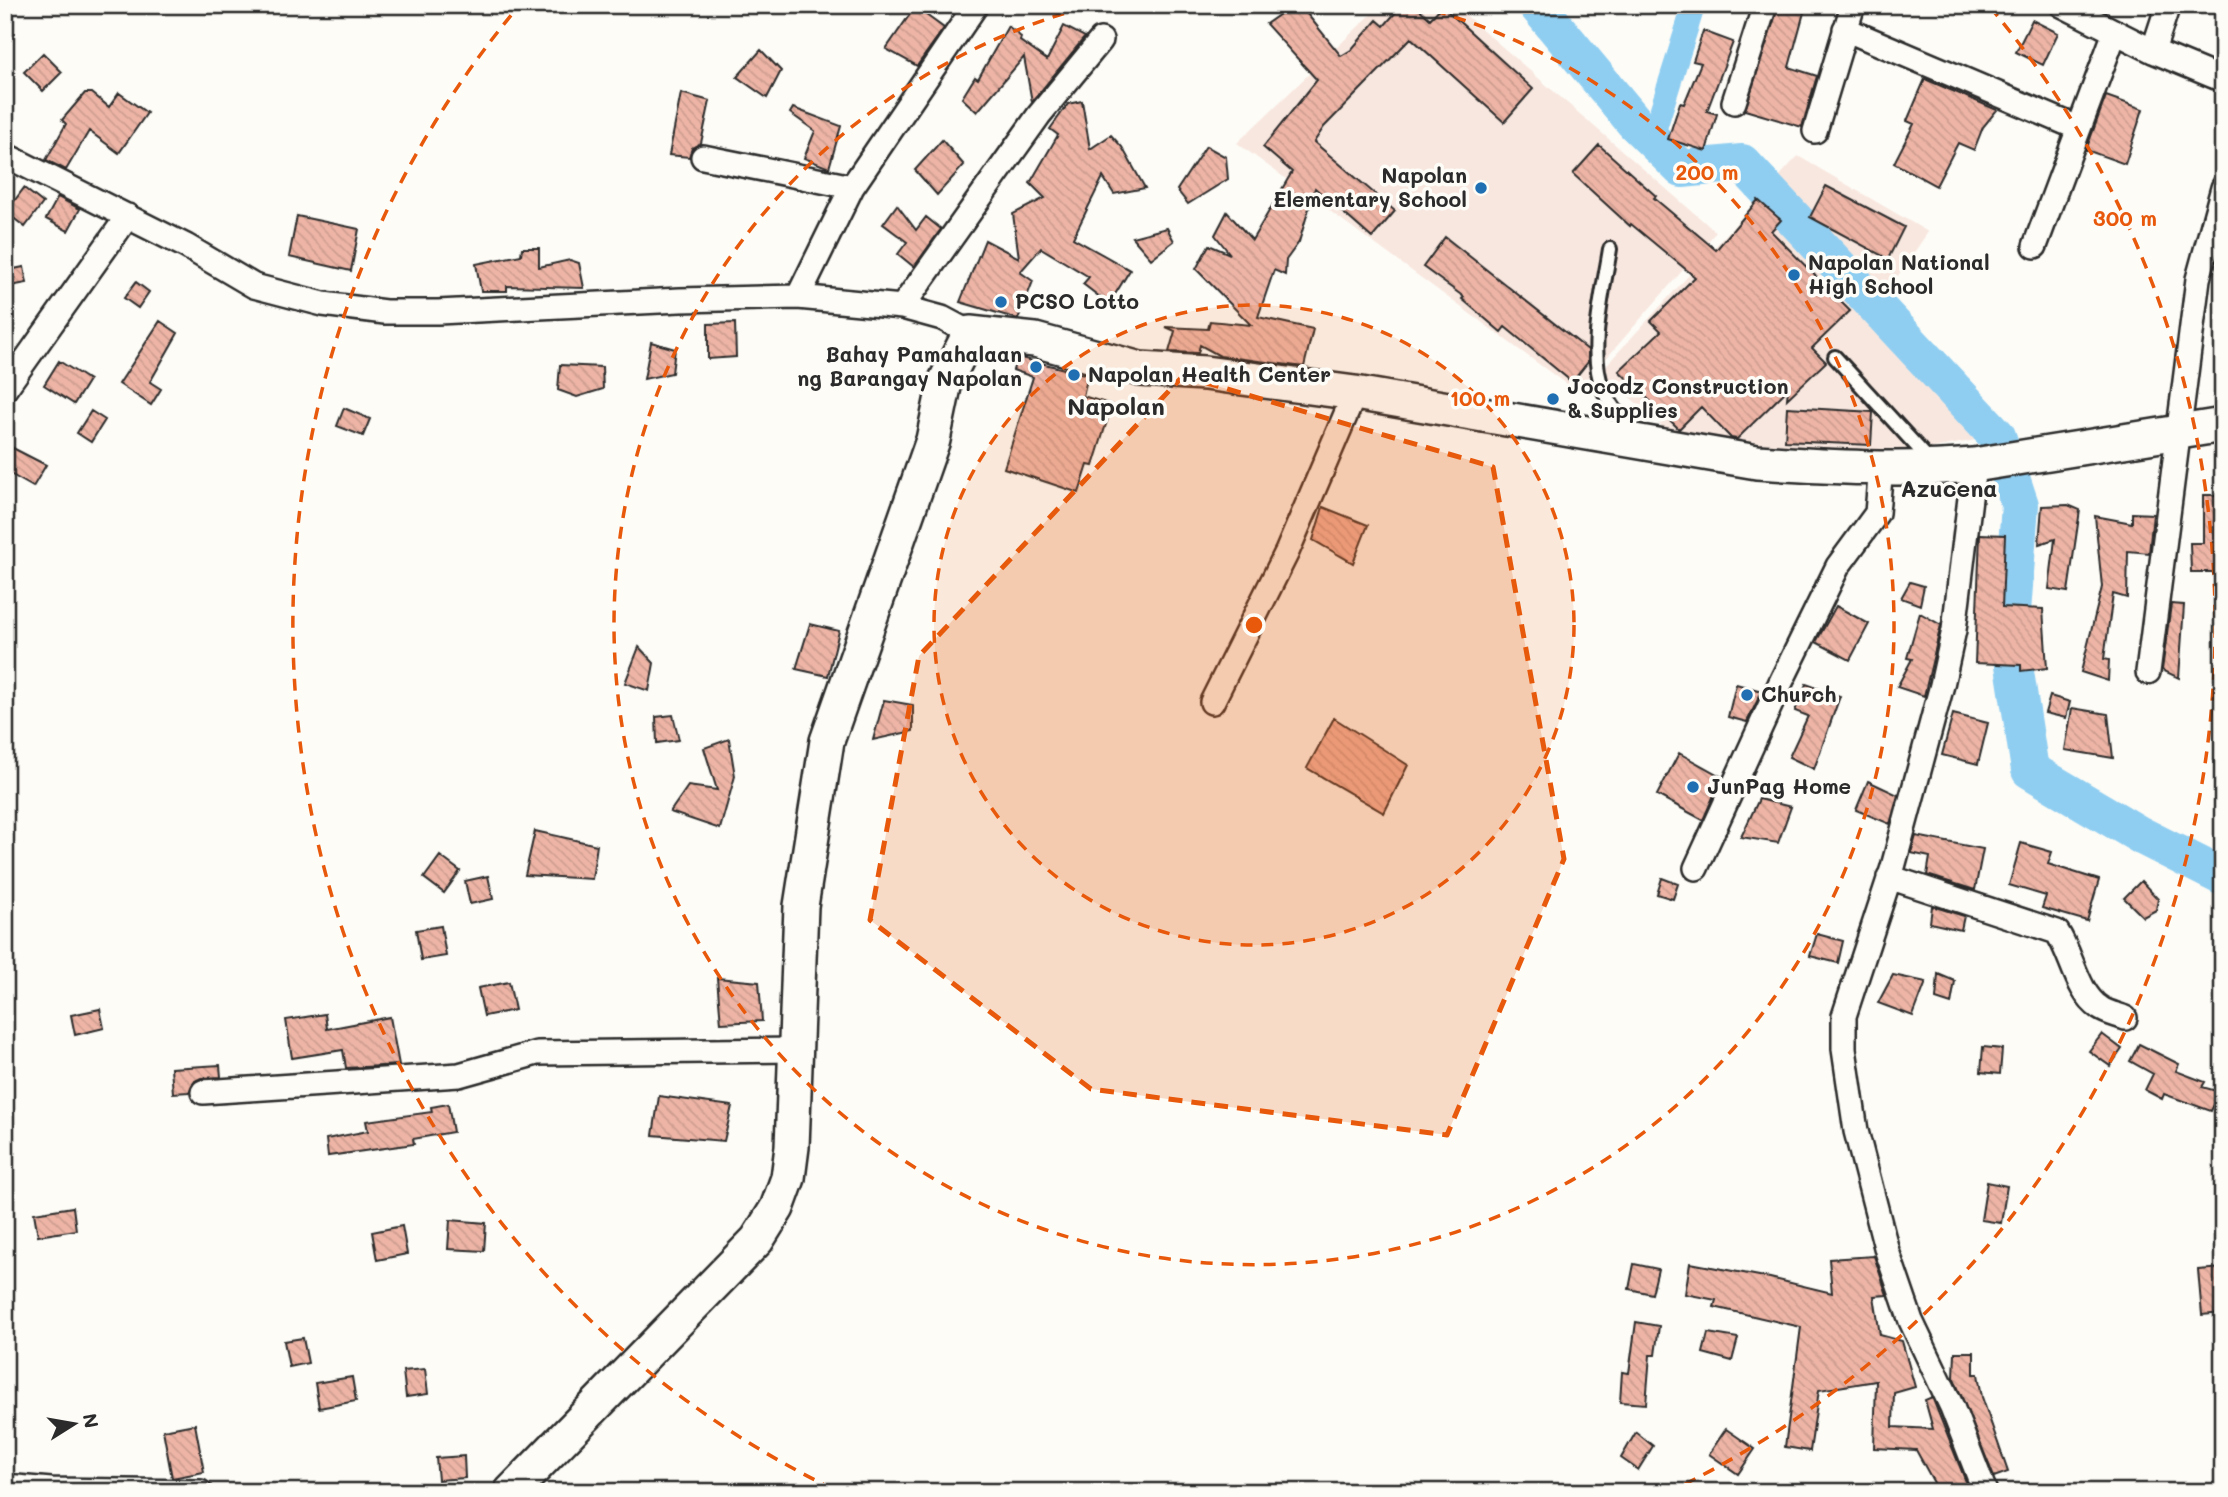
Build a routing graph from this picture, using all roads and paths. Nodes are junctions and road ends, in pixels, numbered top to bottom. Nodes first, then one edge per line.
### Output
1 (976, 5) edge
2 (1765, 5) edge
3 (1853, 5) edge
4 (2168, 5) edge
5 (2065, 6) edge
6 (1845, 29) junction
7 (2115, 32) junction
8 (1101, 40) dead end
9 (2153, 51) junction
10 (2223, 80) edge
11 (1734, 102) dead end
12 (2078, 128) junction
13 (1815, 131) dead end
14 (5, 155) edge
15 (704, 157) dead end
16 (852, 187) junction
17 (2223, 188) edge
18 (128, 216) junction
19 (2035, 246) dead end
20 (1609, 249) dead end
21 (798, 298) junction
22 (902, 307) junction
23 (970, 333) junction
24 (1835, 357) dead end
25 (5, 389) edge
26 (1355, 393) junction
27 (2223, 425) edge
28 (2177, 432) junction
29 (1640, 441) junction
30 (2002, 461) junction
31 (1881, 466) junction
32 (1937, 468) junction
33 (2148, 672) dead end
34 (1212, 702) dead end
35 (1696, 868) dead end
36 (1889, 877) junction
37 (2126, 1018) dead end
38 (796, 1050) junction
39 (204, 1092) dead end
40 (5, 1486) edge
41 (200, 1492) edge
42 (511, 1492) edge
43 (1986, 1492) edge

1 - 16 street
2 - 11 street
3 - 6 street
4 - 9 street
5 - 7 street
6 - 12 street
6 - 13 street
7 - 9 street
7 - 12 street
8 - 22 street
9 - 10 street
12 - 19 street
14 - 18 street
15 - 16 street
16 - 21 street
17 - 28 street
18 - 21 street
18 - 25 street
20 - 29 lane
21 - 22 street
22 - 23 street
23 - 26 street
23 - 38 street
24 - 32 lane
26 - 29 street
26 - 34 street
27 - 28 street
28 - 30 street
28 - 33 street
29 - 31 street
30 - 32 street
30 - 36 street
31 - 32 street
31 - 35 street
36 - 37 street
36 - 43 street
38 - 39 street
38 - 42 street
40 - 41 street

